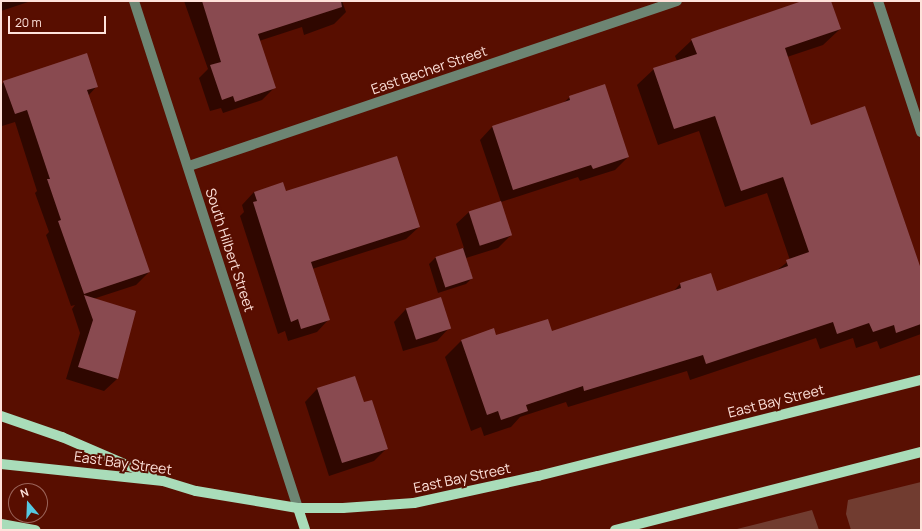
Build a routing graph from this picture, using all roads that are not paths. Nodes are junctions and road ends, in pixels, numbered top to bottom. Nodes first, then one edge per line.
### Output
1 (134, 1) edge
2 (677, 1) edge
3 (878, 1) edge
4 (921, 132) edge
5 (189, 166) junction
6 (921, 380) edge
7 (1, 416) edge
8 (921, 452) edge
9 (1, 464) edge
10 (163, 481) junction
11 (298, 508) junction
12 (1, 524) edge
13 (35, 530) edge
14 (305, 530) edge
15 (614, 530) edge

1 - 5 street, South Hilbert Street
2 - 5 street, East Becher Street
3 - 4 street
5 - 11 street, South Hilbert Street
6 - 11 main road, East Bay Street
7 - 10 main road
8 - 15 main road
9 - 10 main road, East Bay Street
10 - 11 main road, East Bay Street
11 - 14 main road
12 - 13 main road

